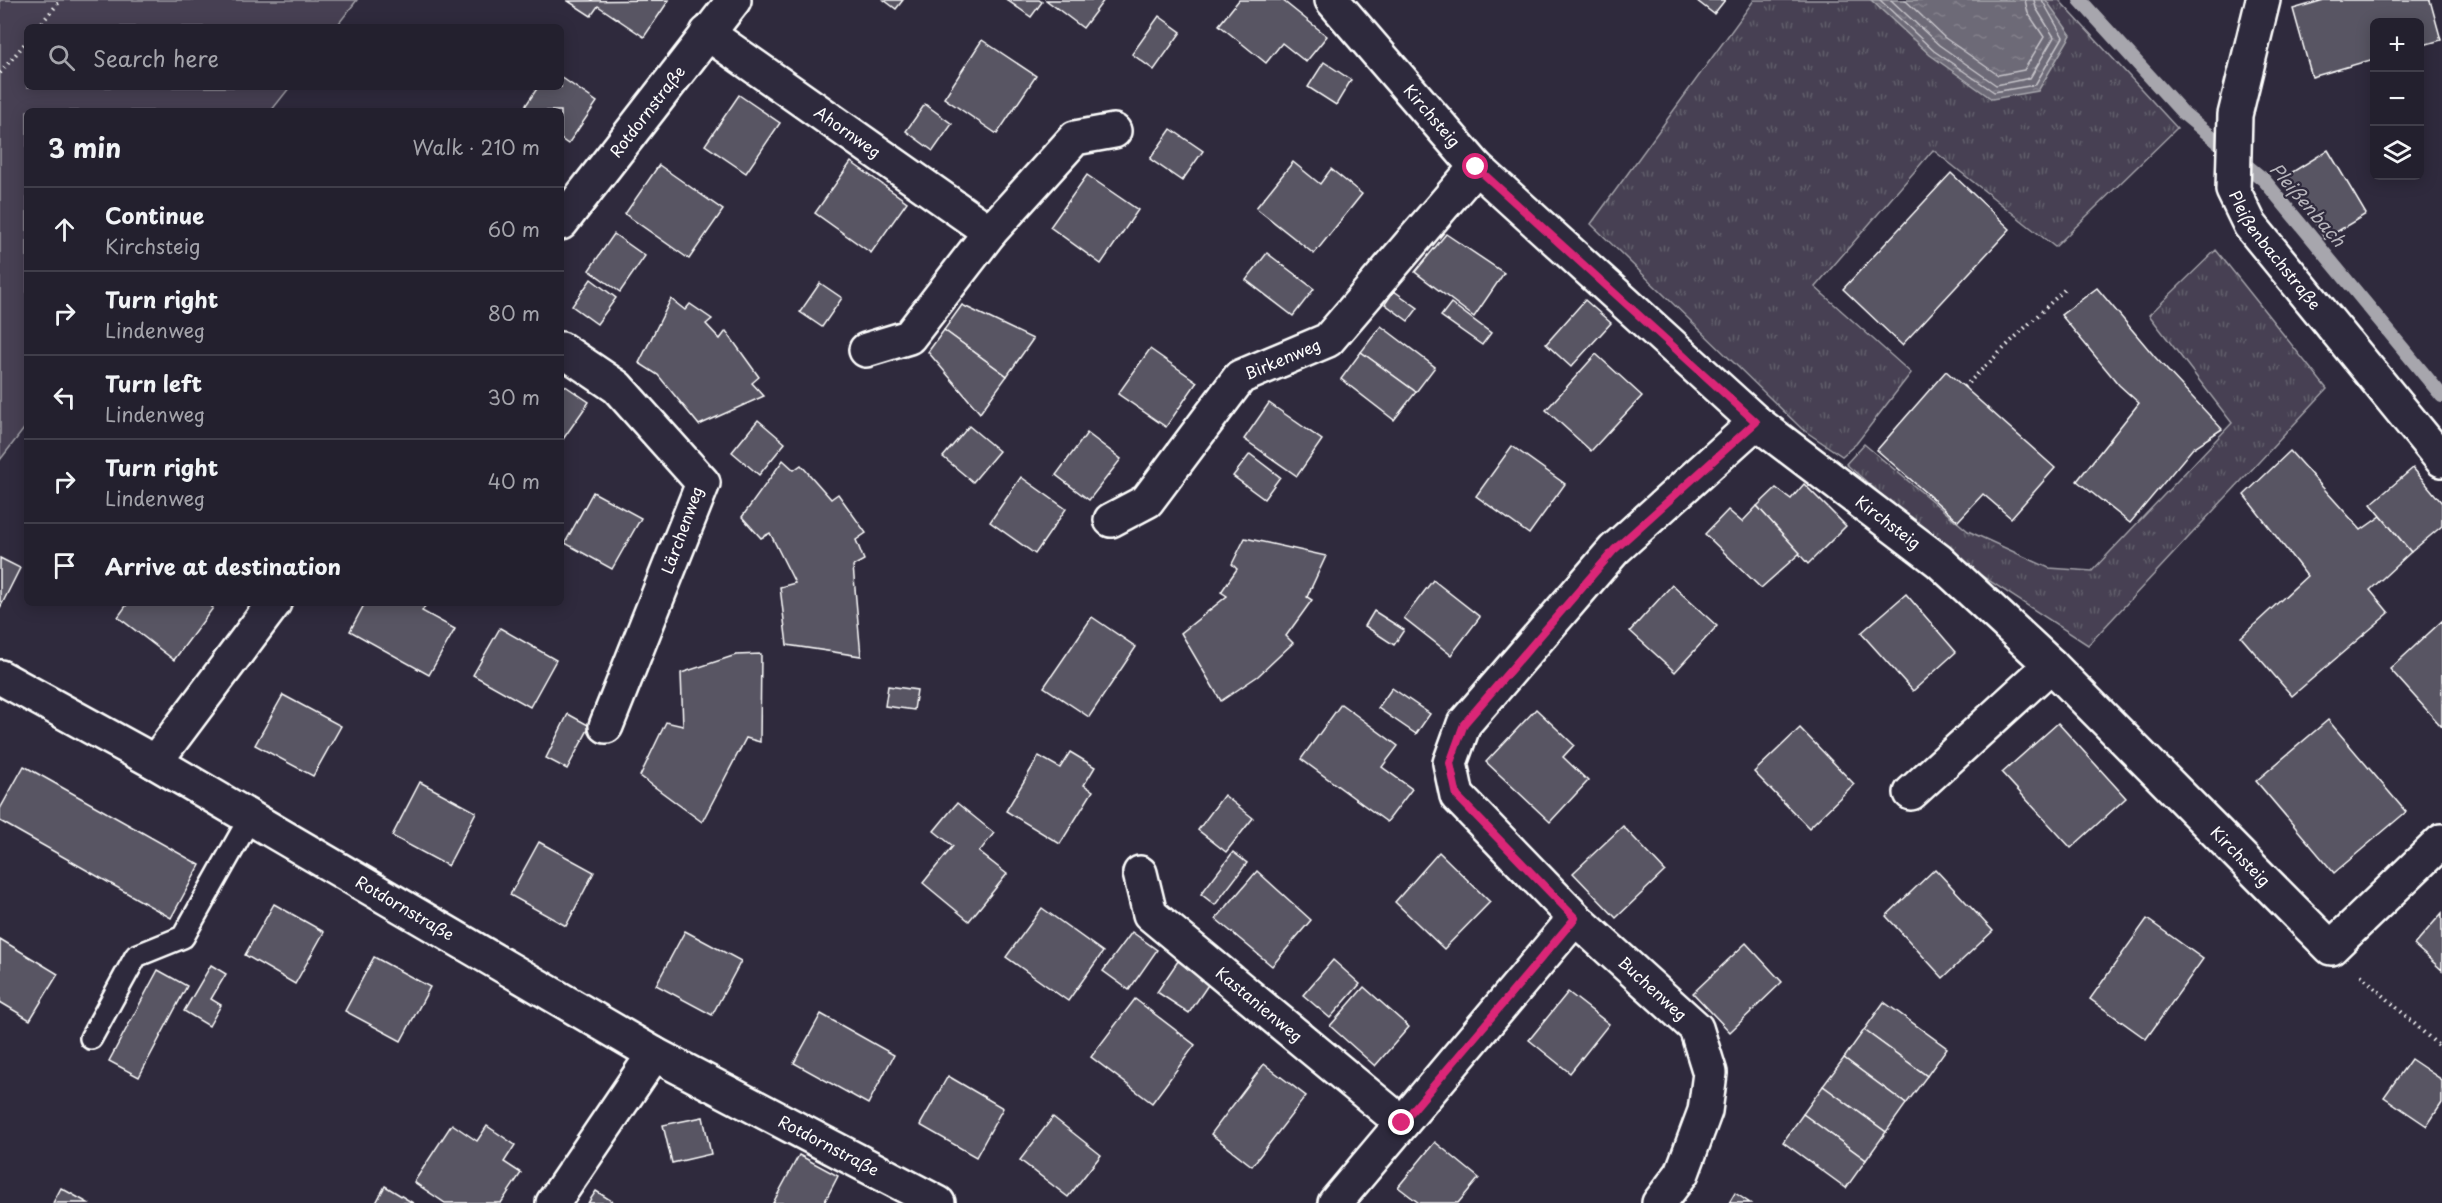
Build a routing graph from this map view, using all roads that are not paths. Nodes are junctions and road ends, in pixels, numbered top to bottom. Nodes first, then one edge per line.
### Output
1 (734, 0) edge
2 (1332, 0) edge
3 (2263, 0) edge
4 (707, 33) junction
5 (1114, 130) dead end
6 (1476, 167) junction
7 (564, 219) edge
8 (990, 232) junction
9 (866, 350) dead end
10 (564, 351) edge
11 (1756, 422) junction
12 (2442, 460) edge
13 (1111, 520) dead end
14 (272, 606) edge
15 (2051, 665) junction
16 (0, 677) edge
17 (606, 726) dead end
18 (155, 762) junction
19 (1911, 793) dead end
20 (250, 818) junction
21 (2442, 841) edge
22 (1140, 873) dead end
23 (1575, 918) junction
24 (91, 1038) dead end
25 (654, 1054) junction
26 (1402, 1123) junction
27 (553, 1203) edge
28 (938, 1203) edge
29 (1335, 1203) edge
30 (1659, 1203) edge

1 - 4 street, Rotdornstraße
2 - 6 street, Kirchsteig
3 - 12 street, Pleißenbachstraße
4 - 7 street, Rotdornstraße
4 - 8 street, Ahornweg
5 - 8 street
6 - 11 street, Kirchsteig
6 - 13 street, Birkenweg
8 - 9 street
10 - 17 street, Lärchenweg
11 - 15 street, Kirchsteig
11 - 23 street, Buchenweg
14 - 18 street
15 - 19 street
15 - 21 street, Kirchsteig
16 - 18 street, Rotdornstraße
18 - 20 street, Rotdornstraße
20 - 24 lane
20 - 25 street, Rotdornstraße
22 - 26 street, Kastanienweg
23 - 26 street
23 - 30 street, Buchenweg
25 - 27 street
25 - 28 street, Rotdornstraße
26 - 29 street

